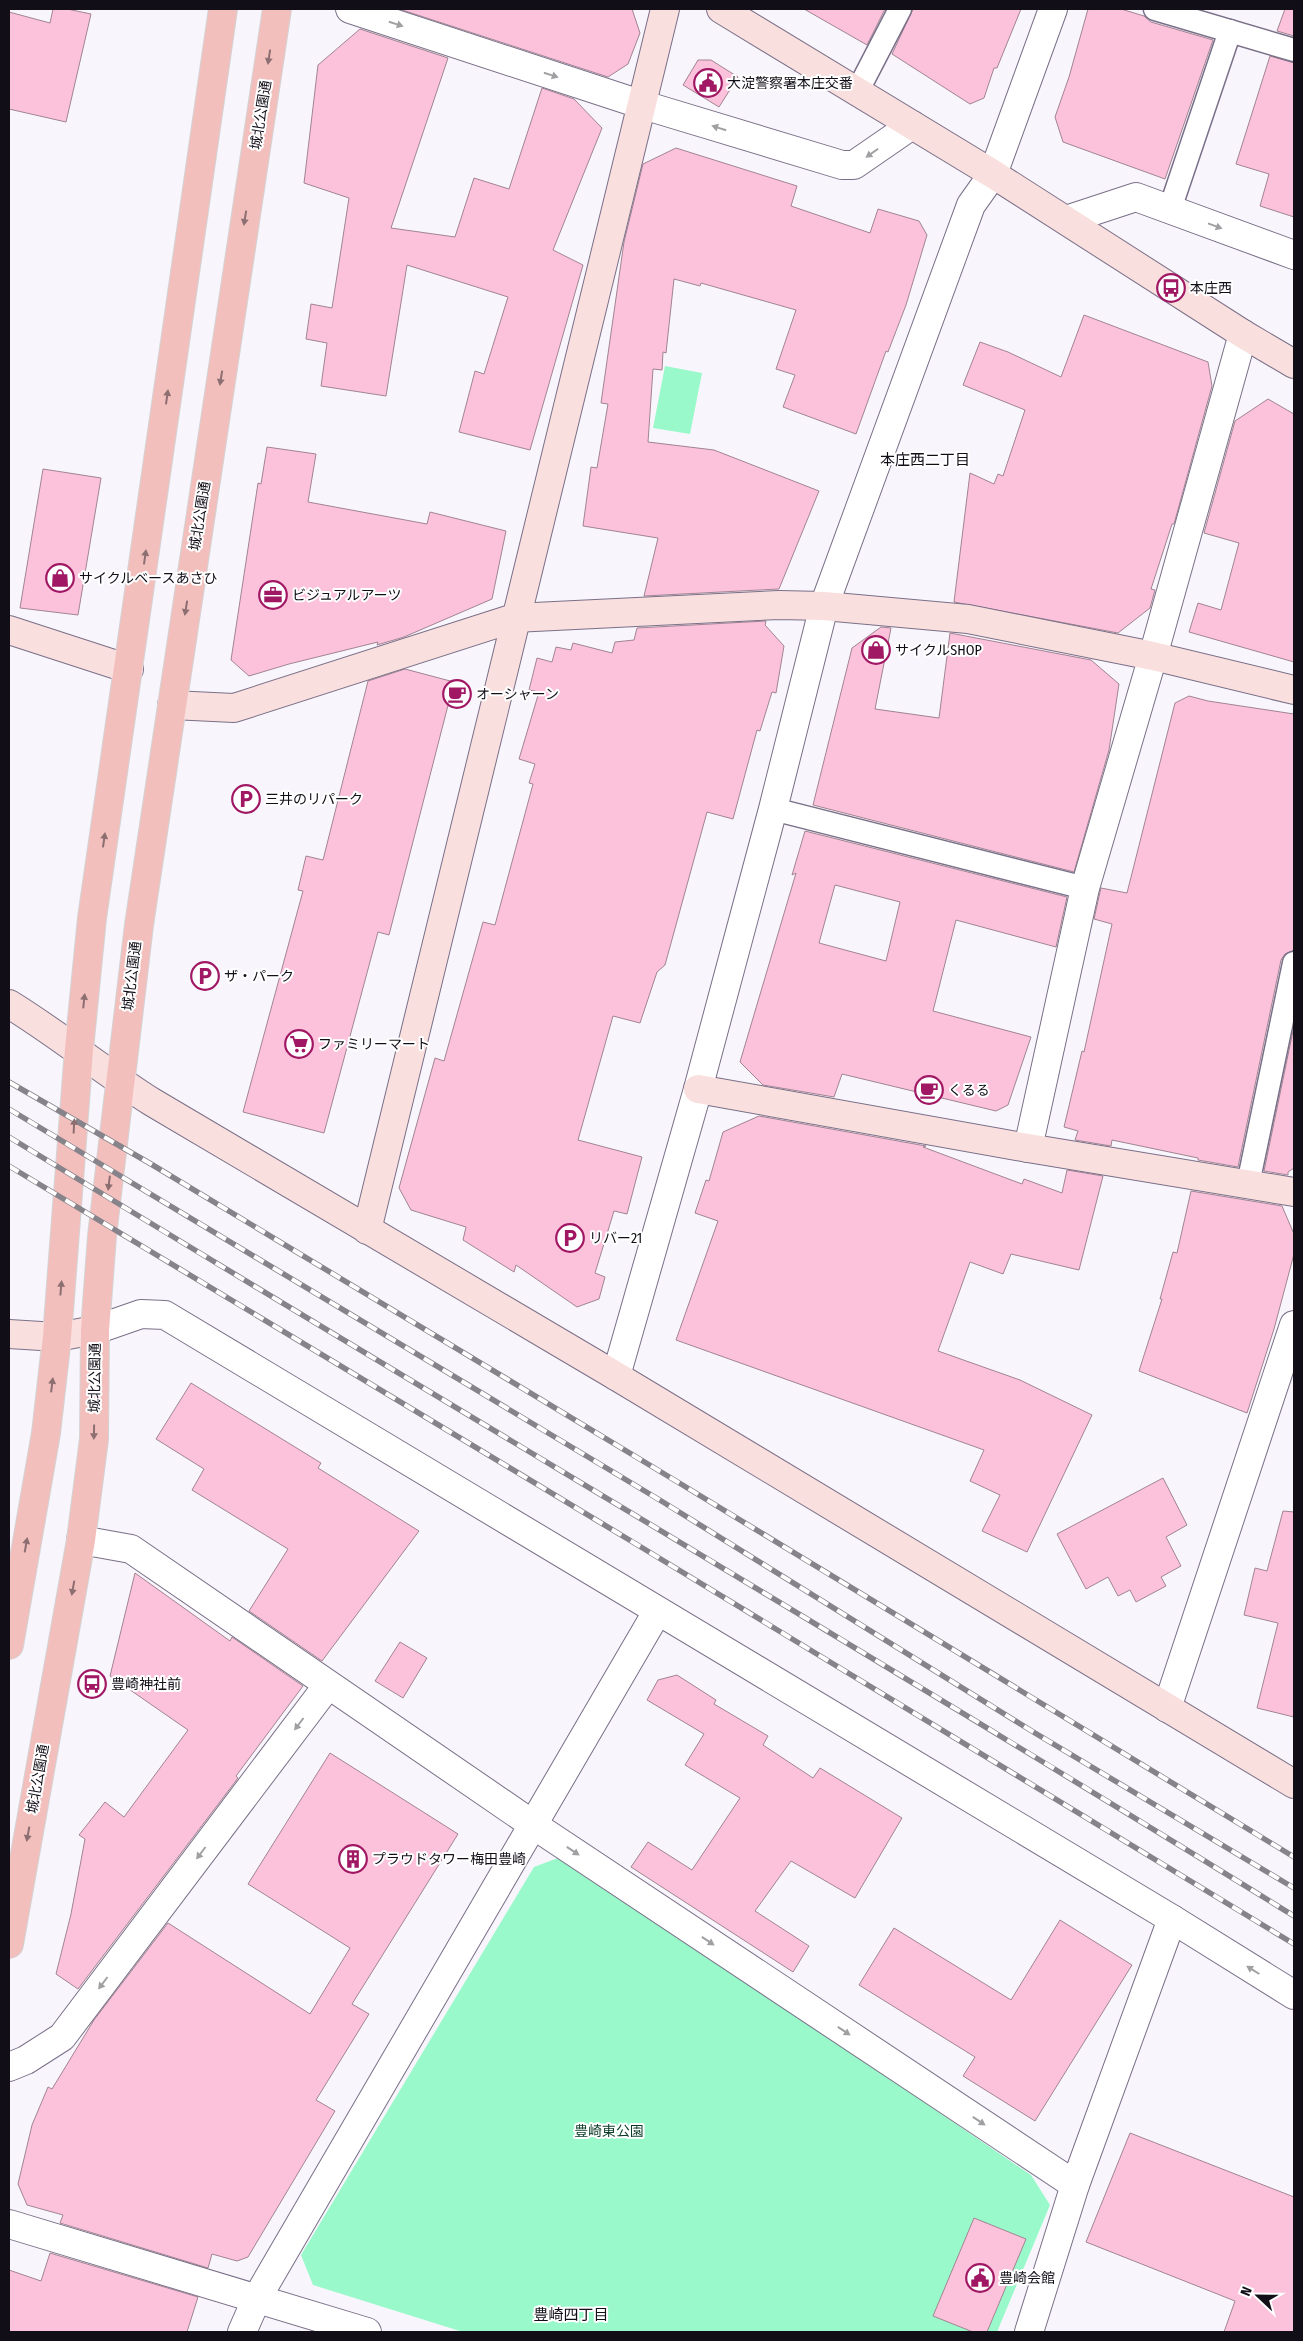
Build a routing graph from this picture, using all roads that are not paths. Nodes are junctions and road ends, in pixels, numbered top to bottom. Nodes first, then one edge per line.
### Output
1 (223, 9) edge
2 (276, 9) edge
3 (350, 9) edge
4 (664, 9) edge
5 (721, 9) edge
6 (900, 9) edge
7 (1053, 9) edge
8 (1154, 9) edge
9 (1230, 31) junction
10 (1294, 50) edge
11 (857, 92) junction
12 (640, 104) junction
13 (912, 125) junction
14 (993, 174) junction
15 (1170, 209) junction
16 (1066, 220) junction
17 (1294, 255) edge
18 (1243, 334) junction
19 (1294, 364) edge
20 (824, 606) junction
21 (514, 618) junction
22 (9, 630) edge
23 (1153, 656) junction
24 (129, 669) junction
25 (1294, 690) edge
26 (172, 705) junction
27 (773, 809) junction
28 (1086, 888) junction
29 (1294, 963) edge
30 (9, 1004) edge
31 (78, 1049) junction
32 (122, 1083) junction
33 (698, 1089) junction
34 (1028, 1148) junction
35 (1248, 1184) junction
36 (1294, 1192) edge
37 (367, 1230) junction
38 (1294, 1325) edge
39 (95, 1330) junction
40 (9, 1334) edge
41 (57, 1337) junction
42 (616, 1376) junction
43 (82, 1540) junction
44 (658, 1612) junction
45 (9, 1645) edge
46 (328, 1685) junction
47 (1168, 1708) junction
48 (1294, 1784) edge
49 (532, 1824) junction
50 (1172, 1919) junction
51 (9, 1944) edge
52 (1294, 1995) edge
53 (9, 2067) edge
54 (1075, 2185) junction
55 (9, 2224) edge
56 (257, 2298) junction
57 (242, 2332) edge
58 (367, 2332) edge
59 (1028, 2332) edge

24 -> 1 main road
2 -> 26 main road, 城北公園通
3 -> 12 street
4 - 12 street
5 - 11 street
6 - 11 lane
7 - 14 street
8 - 9 lane
9 - 10 lane
9 - 15 lane
11 - 13 street
13 -> 12 street
12 - 21 street
13 - 14 street
14 - 16 street
14 - 20 street
15 - 16 street
15 -> 17 street
16 - 18 street
18 - 19 street
18 - 23 street
20 - 21 street
20 - 23 street
20 - 27 street
21 - 26 street
21 - 37 street
22 - 24 street
23 - 25 street
23 - 28 street
31 -> 24 main road
26 - 32 main road, 城北公園通
27 - 28 lane
27 - 33 street
28 - 34 street
29 - 35 lane
30 - 31 street
31 - 32 street
41 -> 31 main road
32 - 37 street
32 -> 39 main road, 城北公園通
33 - 34 street
33 - 42 street
34 - 35 street
35 - 36 street
37 - 42 street
38 - 47 street
39 - 41 street
39 -> 43 main road, 城北公園通
39 - 44 street
40 - 41 street
45 -> 41 main road
42 - 47 street
43 - 46 street
43 -> 51 main road, 城北公園通
44 - 49 street
44 - 50 street
46 - 49 street
46 -> 53 street
47 - 48 street
49 -> 54 street
49 - 56 street
52 -> 50 street
50 - 54 street
54 - 59 street
55 - 56 street
56 - 57 street
56 - 58 street

